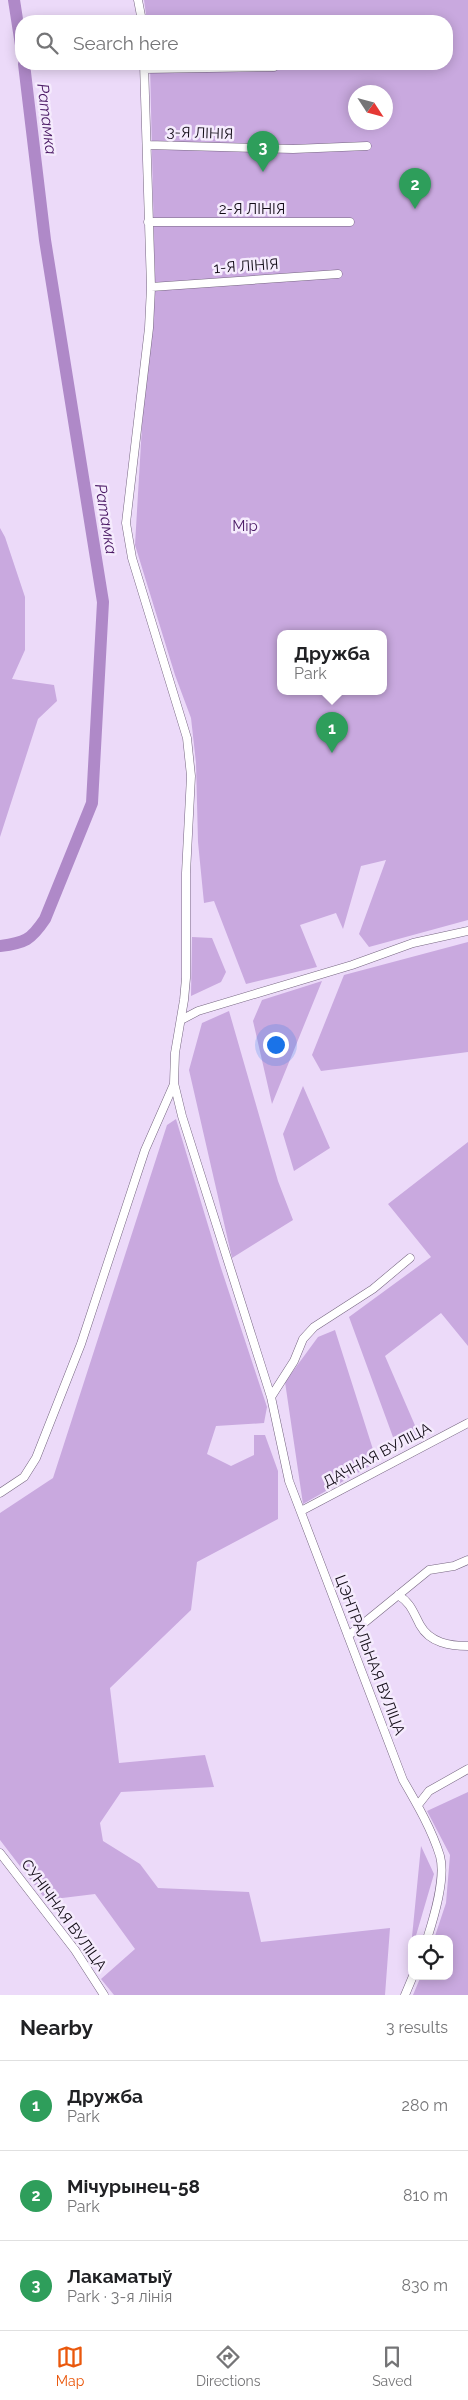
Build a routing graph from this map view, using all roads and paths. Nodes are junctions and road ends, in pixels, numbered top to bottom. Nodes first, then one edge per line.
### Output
1 (138, 0) edge
2 (141, 15) edge
3 (146, 70) edge
4 (150, 145) junction
5 (368, 146) dead end
6 (151, 222) junction
7 (350, 222) dead end
8 (338, 274) dead end
9 (153, 286) junction
10 (468, 931) edge
11 (181, 1020) junction
12 (174, 1083) junction
13 (410, 1258) dead end
14 (271, 1397) junction
15 (467, 1423) edge
16 (0, 1493) edge
17 (301, 1511) junction
18 (468, 1560) edge
19 (398, 1595) junction
20 (348, 1636) junction
21 (468, 1646) edge
22 (468, 1769) edge
23 (418, 1805) junction
24 (0, 1853) edge
25 (428, 1935) edge
26 (411, 1980) edge
27 (104, 1995) edge
28 (405, 1995) edge

1 - 2 street
3 - 4 street
4 - 5 street, 3-Я ЛІНІЯ
4 - 6 street
6 - 7 street, 2-Я ЛІНІЯ
6 - 9 street
8 - 9 street, 1-Я ЛІНІЯ
9 - 11 street
10 - 11 street
11 - 12 street
12 - 14 street, ЦЭНТРАЛЬНАЯ ВУЛІЦА
12 - 16 street
13 - 14 street
14 - 17 street, ЦЭНТРАЛЬНАЯ ВУЛІЦА
15 - 17 street, ДАЧНАЯ ВУЛІЦА
17 - 20 street, ЦЭНТРАЛЬНАЯ ВУЛІЦА
18 - 19 street
19 - 20 street
19 - 21 street
20 - 23 street, ЦЭНТРАЛЬНАЯ ВУЛІЦА
22 - 23 street
23 - 25 street, ЦЭНТРАЛЬНАЯ ВУЛІЦА
24 - 27 street, СУНІЧНАЯ ВУЛІЦА
26 - 28 street

